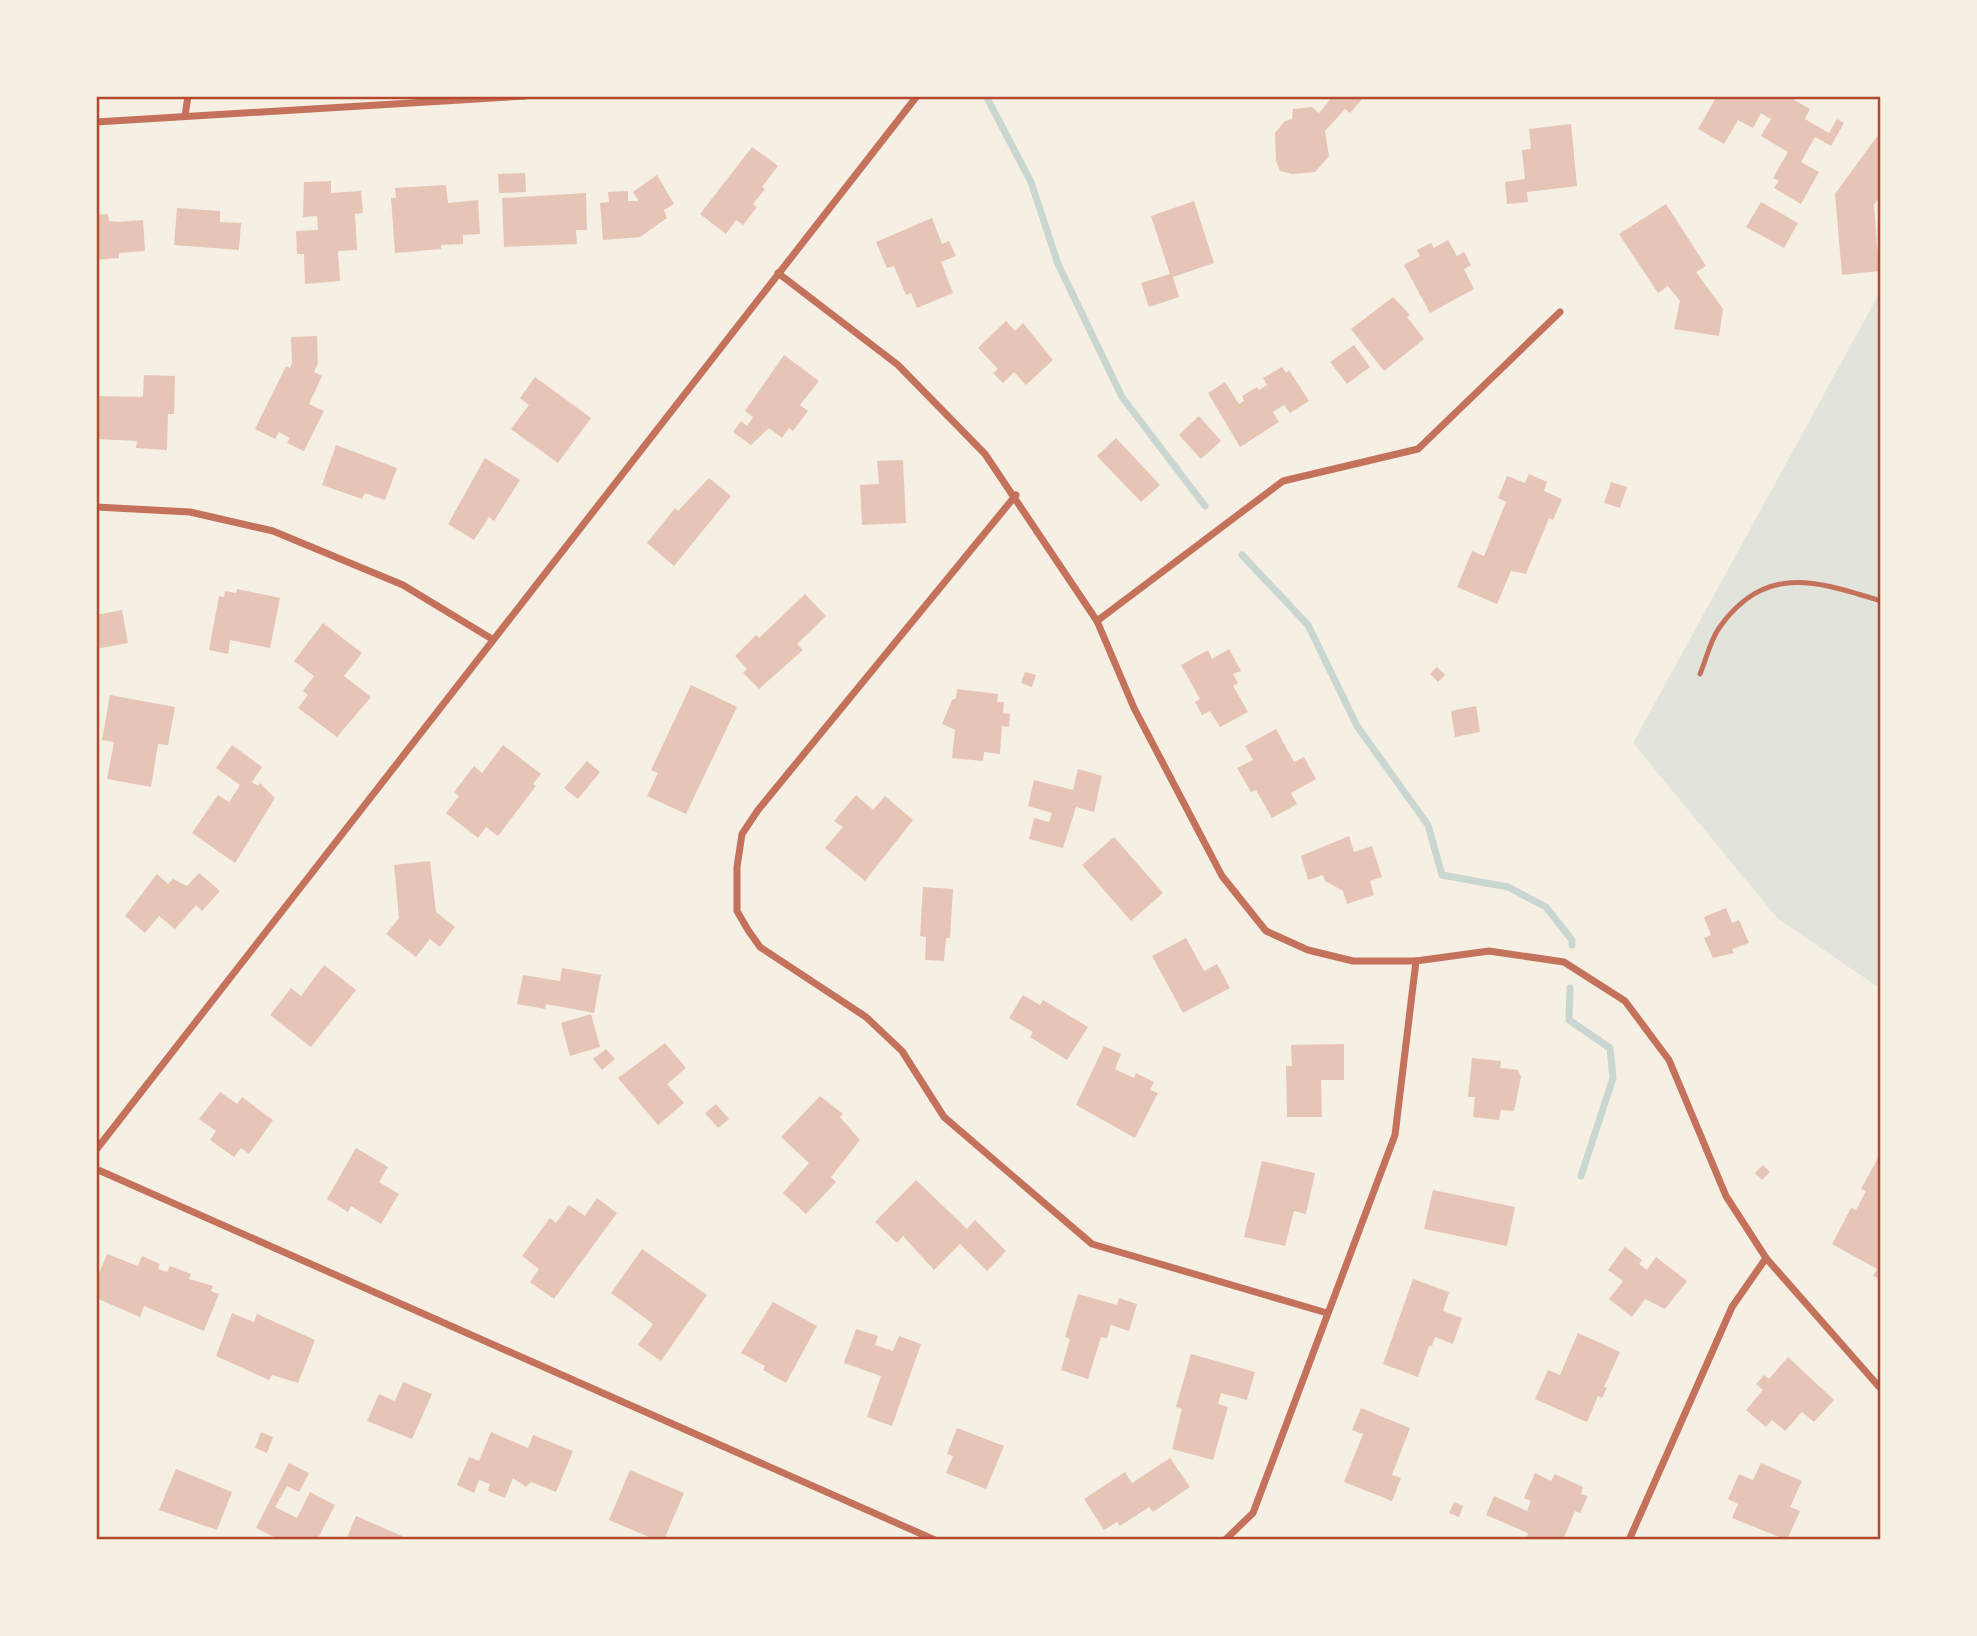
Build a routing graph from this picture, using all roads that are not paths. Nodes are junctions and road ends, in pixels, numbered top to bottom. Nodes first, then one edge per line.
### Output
1 (188, 96) edge
2 (525, 96) edge
3 (917, 96) edge
4 (185, 116) junction
5 (96, 122) edge
6 (778, 273) junction
7 (1560, 312) dead end
8 (1016, 495) junction
9 (96, 507) edge
10 (1881, 601) edge
11 (1097, 621) junction
12 (492, 639) junction
13 (1700, 674) dead end
14 (1416, 961) junction
15 (96, 1150) edge
16 (96, 1169) edge
17 (1766, 1258) junction
18 (1327, 1313) junction
19 (1881, 1389) edge
20 (935, 1540) edge
21 (1225, 1540) edge
22 (1629, 1540) edge

1 - 4 street
2 - 4 street
3 - 6 street
4 - 5 street
6 - 8 street
6 - 12 street
7 - 11 street
8 - 11 street
8 - 18 street
9 - 12 street
10 - 13 lane
11 - 14 street
12 - 15 street
14 - 17 street
14 - 18 street
16 - 20 street
17 - 19 street
17 - 22 street
18 - 21 street

